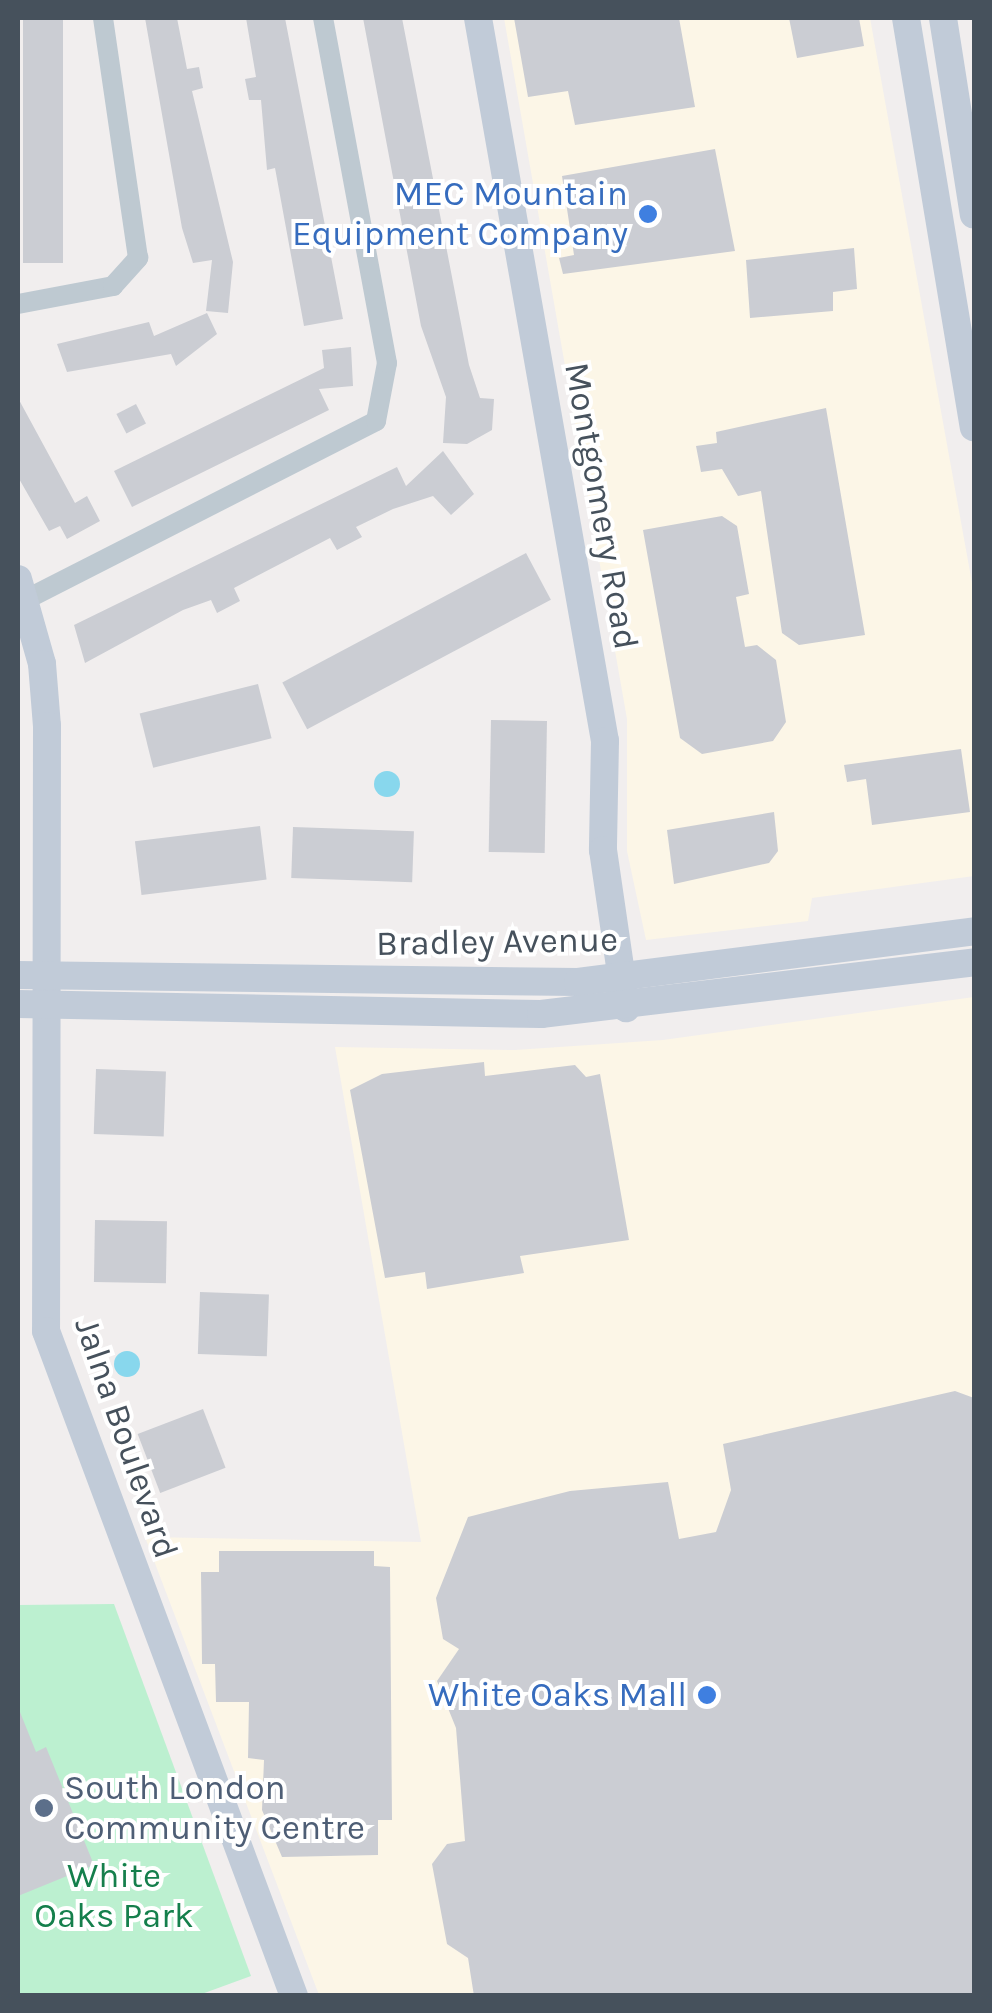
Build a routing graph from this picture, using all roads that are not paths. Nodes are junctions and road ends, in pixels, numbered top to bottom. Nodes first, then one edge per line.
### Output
1 (102, 18) edge
2 (323, 18) edge
3 (478, 18) edge
4 (906, 18) edge
5 (943, 18) edge
6 (974, 214) edge
7 (18, 304) edge
8 (974, 427) edge
9 (21, 590) edge
10 (974, 931) edge
11 (974, 962) edge
12 (18, 975) edge
13 (47, 976) junction
14 (625, 978) junction
15 (18, 1004) edge
16 (46, 1005) junction
17 (626, 1008) junction
18 (294, 1996) edge

1 - 7 street
2 - 9 street
3 - 14 main road, Montgomery Road
4 - 8 main road
5 - 6 main road
9 - 13 main road, Jalna Boulevard
10 - 14 main road, Bradley Avenue
11 - 17 main road, Bradley Avenue
12 - 13 main road, Bradley Avenue
13 - 14 main road, Bradley Avenue
13 - 16 main road, Jalna Boulevard
14 - 17 main road, Montgomery Road
15 - 16 main road, Bradley Avenue
16 - 17 main road, Bradley Avenue
16 - 18 main road, Jalna Boulevard

